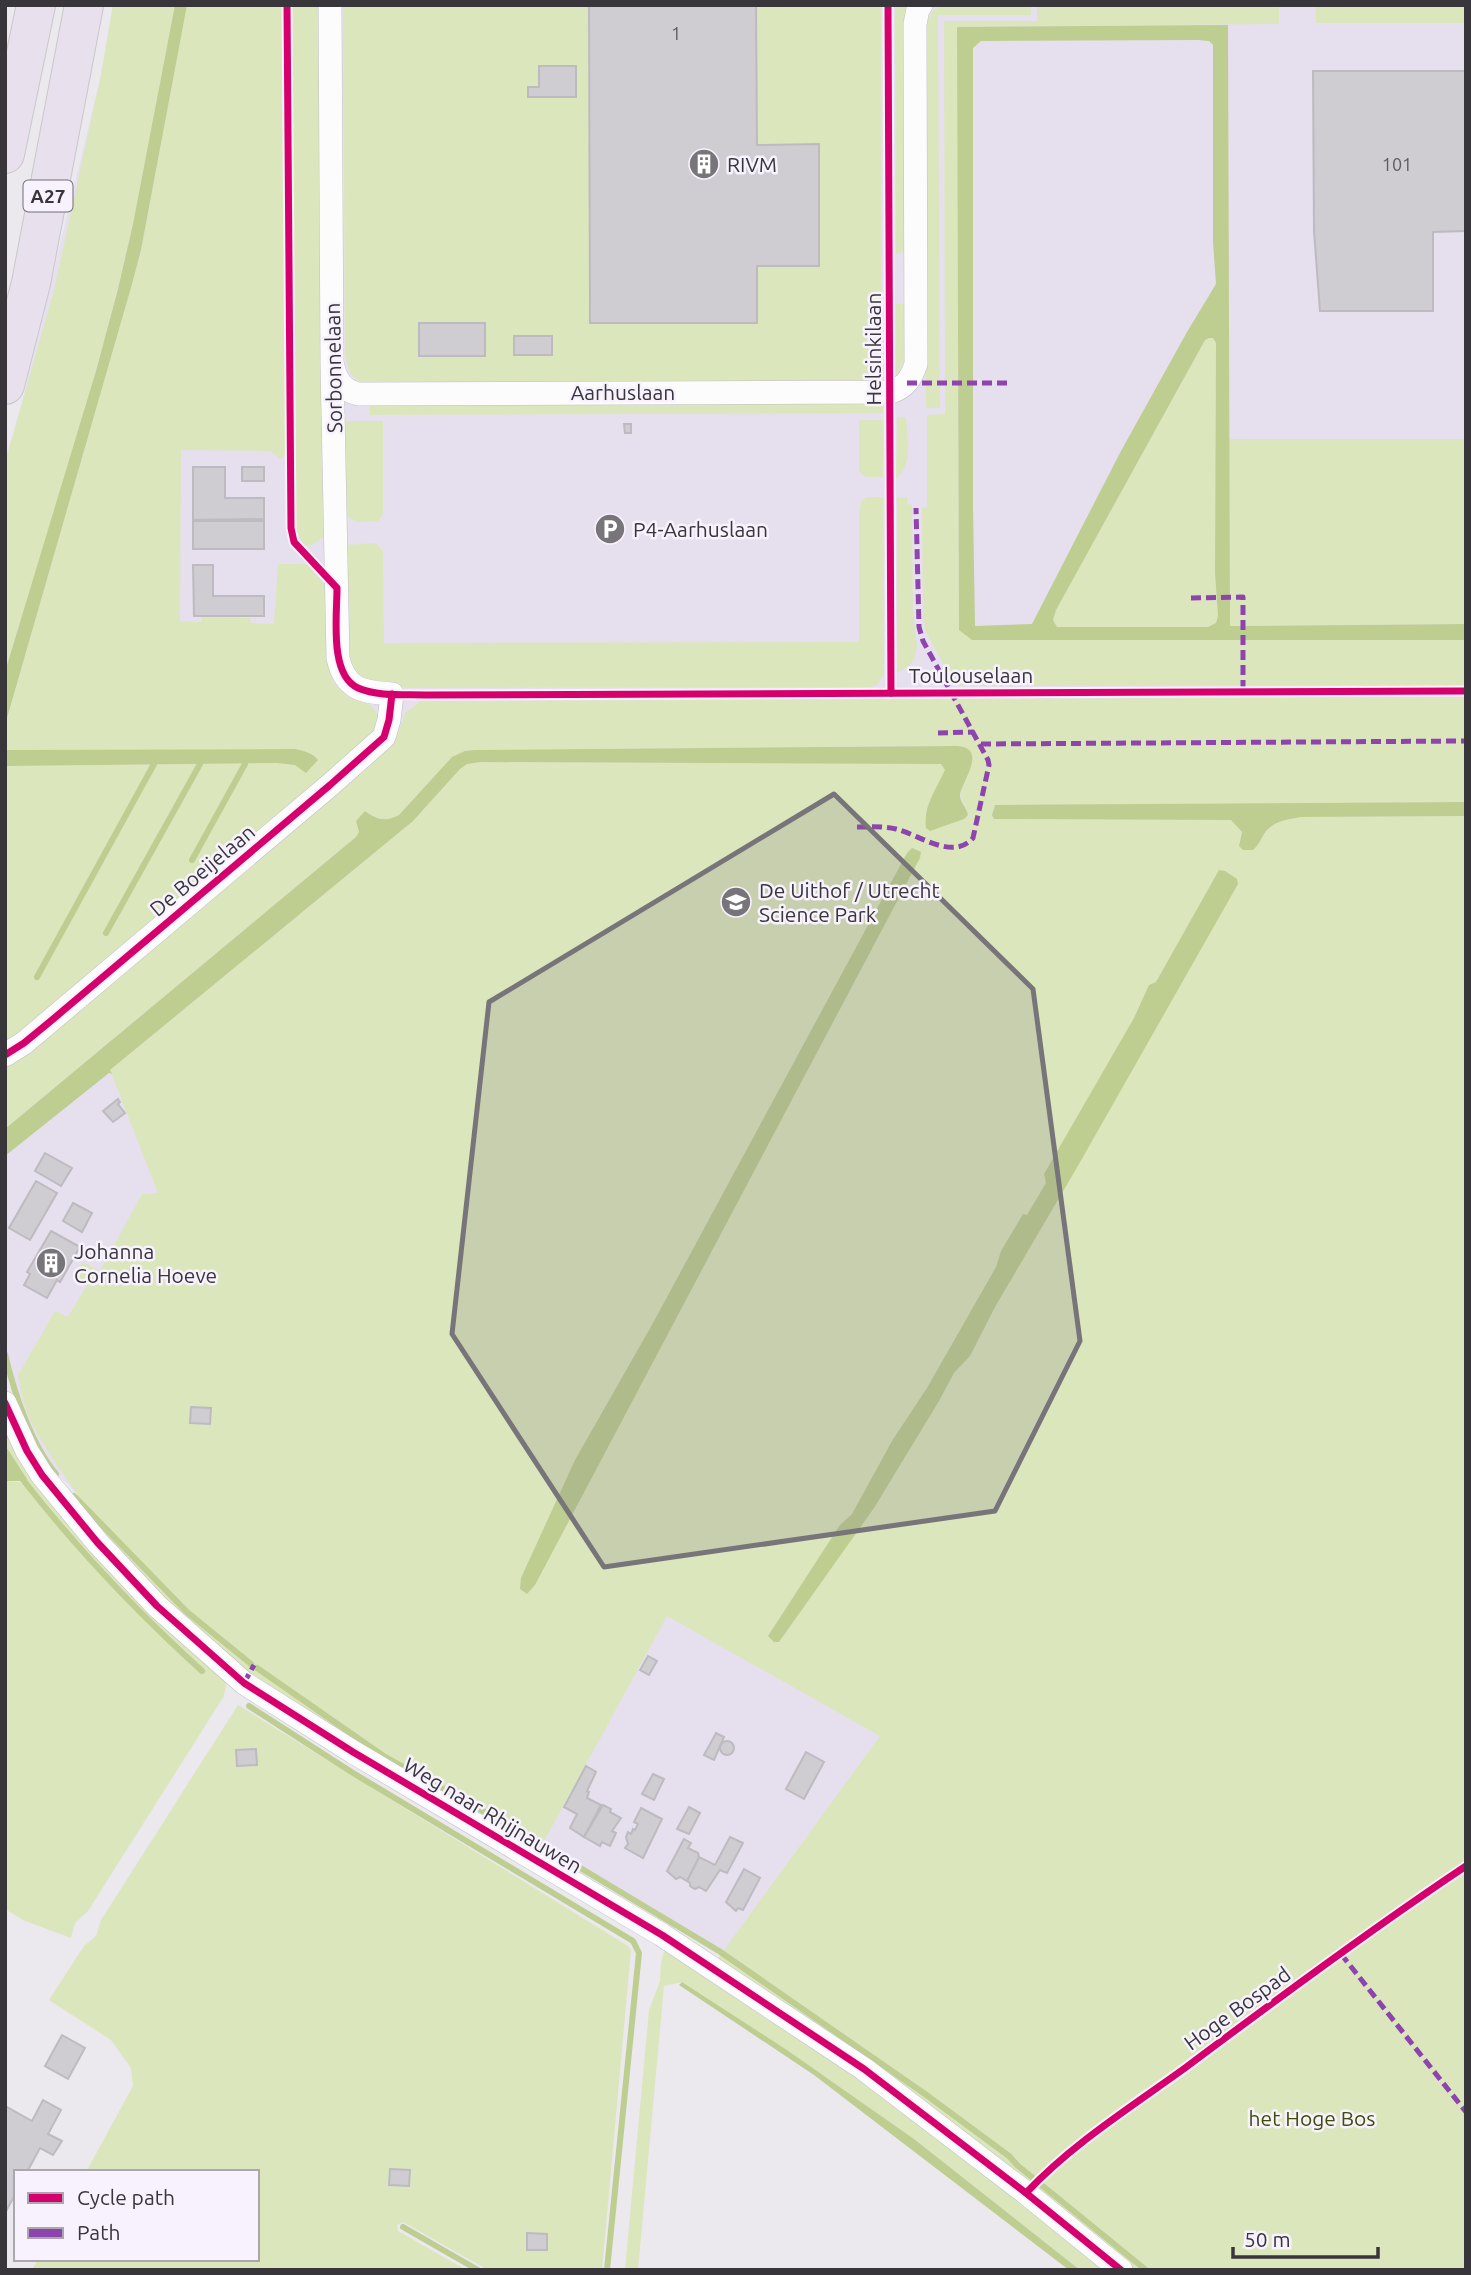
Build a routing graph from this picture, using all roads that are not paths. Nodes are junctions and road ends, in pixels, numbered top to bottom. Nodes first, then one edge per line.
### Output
1 (36, 5) edge
2 (84, 5) edge
3 (330, 5) edge
4 (921, 5) edge
5 (5, 154) edge
6 (332, 364) junction
7 (916, 364) joint
8 (5, 385) edge
9 (392, 694) joint
10 (5, 1055) edge
11 (5, 1403) edge
12 (1121, 2270) edge

1 - 5 highway
2 - 8 highway, A27
3 - 6 street, Sorbonnelaan
4 - 7 street, Helsinkilaan
6 - 7 street, Aarhuslaan
6 - 9 street, Sorbonnelaan
9 - 10 street, De Boeijelaan
11 - 12 street, Weg naar Rhijnauwen

